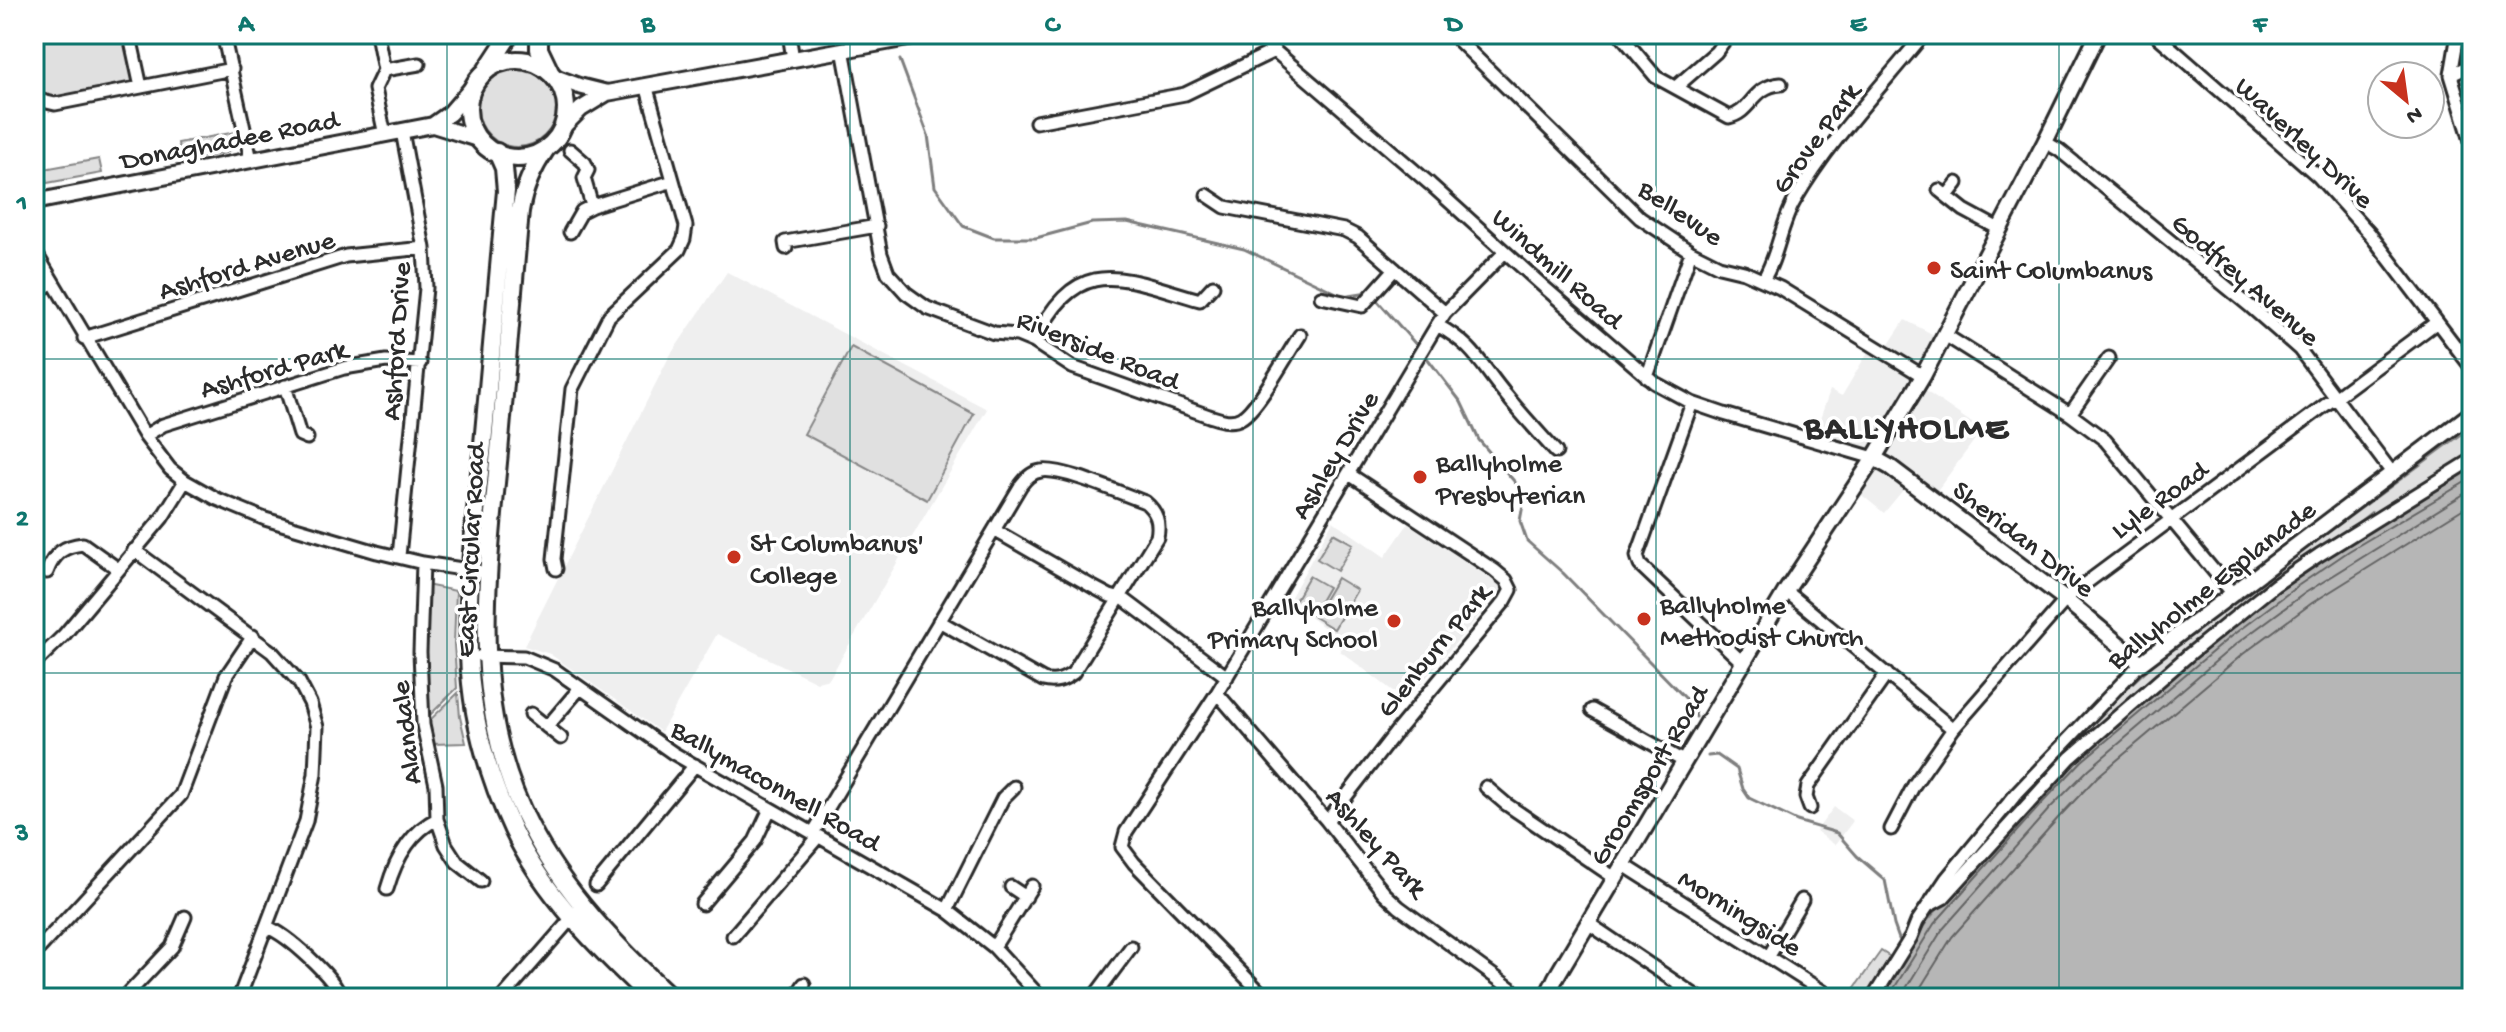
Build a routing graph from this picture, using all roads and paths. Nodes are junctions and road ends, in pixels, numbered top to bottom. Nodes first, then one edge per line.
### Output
1 (38, 34) edge
2 (124, 34) edge
3 (223, 34) edge
4 (377, 34) edge
5 (510, 34) edge
6 (539, 34) edge
7 (789, 34) edge
8 (930, 34) edge
9 (1255, 34) edge
10 (1452, 34) edge
11 (1620, 34) edge
12 (1729, 34) edge
13 (1924, 34) edge
14 (2098, 34) edge
15 (2155, 34) edge
16 (2458, 34) edge
17 (34, 39) edge
18 (843, 49) junction
19 (1274, 51) junction
20 (793, 59) junction
21 (419, 64) dead end
22 (2472, 65) edge
23 (232, 69) junction
24 (384, 70) junction
25 (552, 74) junction
26 (2451, 75) junction
27 (479, 79) junction
28 (1781, 84) dead end
29 (646, 85) junction
30 (141, 87) junction
31 (1676, 87) junction
32 (607, 93) junction
33 (34, 99) edge
34 (1036, 122) dead end
35 (433, 125) junction
36 (563, 127) junction
37 (402, 131) junction
38 (385, 135) junction
39 (478, 139) junction
40 (2045, 142) junction
41 (2472, 144) edge
42 (546, 149) junction
43 (570, 150) dead end
44 (497, 152) junction
45 (251, 160) junction
46 (673, 181) junction
47 (1957, 183) dead end
48 (1207, 195) dead end
49 (34, 202) edge
50 (592, 206) junction
51 (877, 226) junction
52 (1999, 229) junction
53 (570, 232) dead end
54 (424, 248) junction
55 (786, 248) dead end
56 (34, 250) edge
57 (1505, 252) junction
58 (1691, 252) junction
59 (1395, 269) junction
60 (1763, 280) junction
61 (52, 283) junction
62 (1213, 286) dead end
63 (34, 293) edge
64 (1321, 297) dead end
65 (1445, 313) junction
66 (2437, 322) junction
67 (1437, 325) junction
68 (1300, 335) dead end
69 (1945, 335) junction
70 (84, 338) junction
71 (1034, 342) junction
72 (2109, 358) dead end
73 (420, 363) junction
74 (2472, 368) edge
75 (1923, 376) junction
76 (1647, 377) junction
77 (285, 386) junction
78 (2336, 397) junction
79 (1692, 403) junction
80 (2472, 413) edge
81 (2070, 414) junction
82 (145, 436) junction
83 (307, 438) dead end
84 (1556, 452) dead end
85 (1874, 458) junction
86 (2472, 460) edge
87 (1349, 474) junction
88 (2393, 474) junction
89 (185, 481) junction
90 (2170, 519) junction
91 (994, 530) junction
92 (134, 550) junction
93 (399, 556) junction
94 (423, 563) junction
95 (118, 569) junction
96 (556, 569) dead end
97 (479, 571) junction
98 (47, 572) dead end
99 (1786, 591) junction
100 (2233, 594) junction
101 (1115, 597) junction
102 (2066, 600) junction
103 (939, 621) junction
104 (253, 636) junction
105 (477, 656) junction
106 (1743, 663) junction
107 (2141, 663) junction
108 (34, 664) edge
109 (1887, 674) junction
110 (1227, 677) junction
111 (580, 688) junction
112 (1217, 693) junction
113 (1592, 710) dead end
114 (531, 714) dead end
115 (547, 727) junction
116 (1953, 729) junction
117 (561, 738) dead end
118 (1685, 762) junction
119 (695, 765) junction
120 (1014, 787) dead end
121 (1486, 787) dead end
122 (1810, 808) dead end
123 (770, 809) junction
124 (437, 819) junction
125 (1327, 821) junction
126 (1891, 829) dead end
127 (815, 835) junction
128 (1620, 871) junction
129 (481, 881) dead end
130 (596, 885) dead end
131 (1011, 887) dead end
132 (387, 889) dead end
133 (1802, 900) dead end
134 (702, 904) dead end
135 (1930, 905) junction
136 (947, 910) junction
137 (578, 912) junction
138 (185, 917) dead end
139 (1588, 923) junction
140 (267, 927) junction
141 (733, 936) dead end
142 (994, 947) junction
143 (1131, 947) dead end
144 (34, 954) edge
145 (1769, 956) junction
146 (804, 984) dead end
147 (124, 998) edge
148 (239, 998) edge
149 (341, 998) edge
150 (502, 998) edge
151 (651, 998) edge
152 (672, 998) edge
153 (795, 998) edge
154 (1041, 998) edge
155 (1093, 998) edge
156 (1266, 998) edge
157 (1524, 998) edge
158 (1546, 998) edge
159 (1699, 998) edge
160 (1833, 998) edge
161 (1873, 998) edge

1 - 17 street
2 - 30 street
3 - 23 street
4 - 24 street
5 - 27 highway
6 - 25 highway
7 - 20 street
8 - 18 main road
9 - 19 street, Windmill Road
10 - 58 street, Bellevue
11 - 31 street
12 - 31 street
13 - 60 street, Grove Park
14 - 40 main road, Groomsport Road
15 - 66 street, Waverley Drive
16 - 26 street
18 - 20 main road
18 - 51 street, Riverside Road
19 - 34 street
19 - 57 street, Windmill Road
20 - 29 main road
21 - 24 street
22 - 26 street
23 - 30 street
23 - 45 street
24 - 38 street
25 - 27 highway
25 - 32 main road
25 - 36 highway
26 - 41 street
27 - 35 main road
27 - 39 highway
28 - 31 street
29 - 32 main road
29 - 46 street
30 - 33 street
32 - 36 main road
35 - 37 main road, Donaghadee Road
35 - 39 main road, Donaghadee Road
36 - 42 highway
37 - 38 main road, Donaghadee Road
37 - 54 street, Ashford Drive
38 - 45 main road, Donaghadee Road
39 - 44 highway
40 - 52 main road, Groomsport Road
40 - 78 street, Godfrey Avenue
42 - 44 highway
42 - 97 highway, East Circular Road
43 - 50 street
44 - 97 highway, East Circular Road
45 - 49 main road, Donaghadee Road
46 - 50 street
46 - 96 street
47 - 52 street
48 - 59 street
50 - 53 street
51 - 55 street
51 - 71 street, Riverside Road
52 - 69 main road, Groomsport Road
54 - 70 street, Ashford Avenue
54 - 73 street, Ashford Drive
56 - 61 street
57 - 65 street, Ashley Drive
57 - 76 street, Windmill Road
58 - 60 street, Bellevue
58 - 76 street
59 - 64 street
59 - 65 street
60 - 75 street, Bellevue
61 - 63 street
61 - 70 street
62 - 71 street
65 - 67 street, Ashley Drive
66 - 74 street, Waverley Drive
66 - 78 street, Lyle Road
67 - 84 street
67 - 87 street, Ashley Drive
68 - 71 street, Riverside Road
69 - 75 main road, Groomsport Road
69 - 81 street
70 - 82 street
72 - 81 street
73 - 77 street, Ashford Park
73 - 93 street, Ashford Drive
75 - 85 main road, Groomsport Road
76 - 79 street, Windmill Road
77 - 82 street, Ashford Park
77 - 83 street
78 - 88 street, Godfrey Avenue
78 - 90 street, Lyle Road
79 - 85 street, Windmill Road
79 - 106 street
80 - 88 main road, Ballyholme Esplanade
81 - 90 street
82 - 89 street
85 - 99 main road, Groomsport Road
85 - 102 main road, Sheridan Drive
86 - 135 street
87 - 110 street, Ashley Drive
87 - 125 street, Glenburn Park
88 - 100 main road, Ballyholme Esplanade
89 - 92 street
89 - 93 street
90 - 100 street
90 - 102 street, Lyle Road
91 - 101 street
91 - 101 street
91 - 103 street
92 - 95 street
92 - 104 street
93 - 94 street
94 - 97 street
94 - 124 street, Alandale
95 - 98 street
95 - 108 street
97 - 105 highway, East Circular Road
99 - 106 main road, Groomsport Road
99 - 109 street
100 - 107 main road, Ballyholme Esplanade
101 - 103 street
101 - 110 street
102 - 107 main road, Sheridan Drive
102 - 116 street, Lyle Road
103 - 127 street
104 - 140 street
104 - 144 street
105 - 111 street, Ballymaconnell Road
105 - 137 highway, East Circular Road
106 - 118 main road, Groomsport Road
107 - 135 street, Ballyholme Esplanade
109 - 116 street
109 - 122 street
110 - 112 street, Ashley Drive
111 - 115 street
111 - 119 street, Ballymaconnell Road
112 - 125 street, Ashley Park
112 - 156 street, Ashley Drive
113 - 118 street
114 - 115 street
115 - 117 street
116 - 126 street, Lyle Road
118 - 128 main road, Groomsport Road
119 - 123 street, Ballymaconnell Road
119 - 130 street
120 - 136 street
121 - 128 street, Morningside
123 - 127 street, Ballymaconnell Road
123 - 134 street
124 - 129 street, Alandale
124 - 132 street
125 - 157 street, Ashley Park
127 - 136 street, Ballymaconnell Road
127 - 141 street
128 - 139 main road, Groomsport Road
128 - 145 street, Morningside
131 - 142 street
133 - 145 street
135 - 161 street, Ballyholme Esplanade
136 - 142 street, Ballymaconnell Road
137 - 150 street
137 - 151 highway, East Circular Road
137 - 152 highway, East Circular Road
138 - 147 street
139 - 158 main road, Groomsport Road
139 - 159 street
140 - 148 street
140 - 149 street
142 - 154 street, Ballymaconnell Road
143 - 155 street
145 - 160 street, Morningside
146 - 153 street

